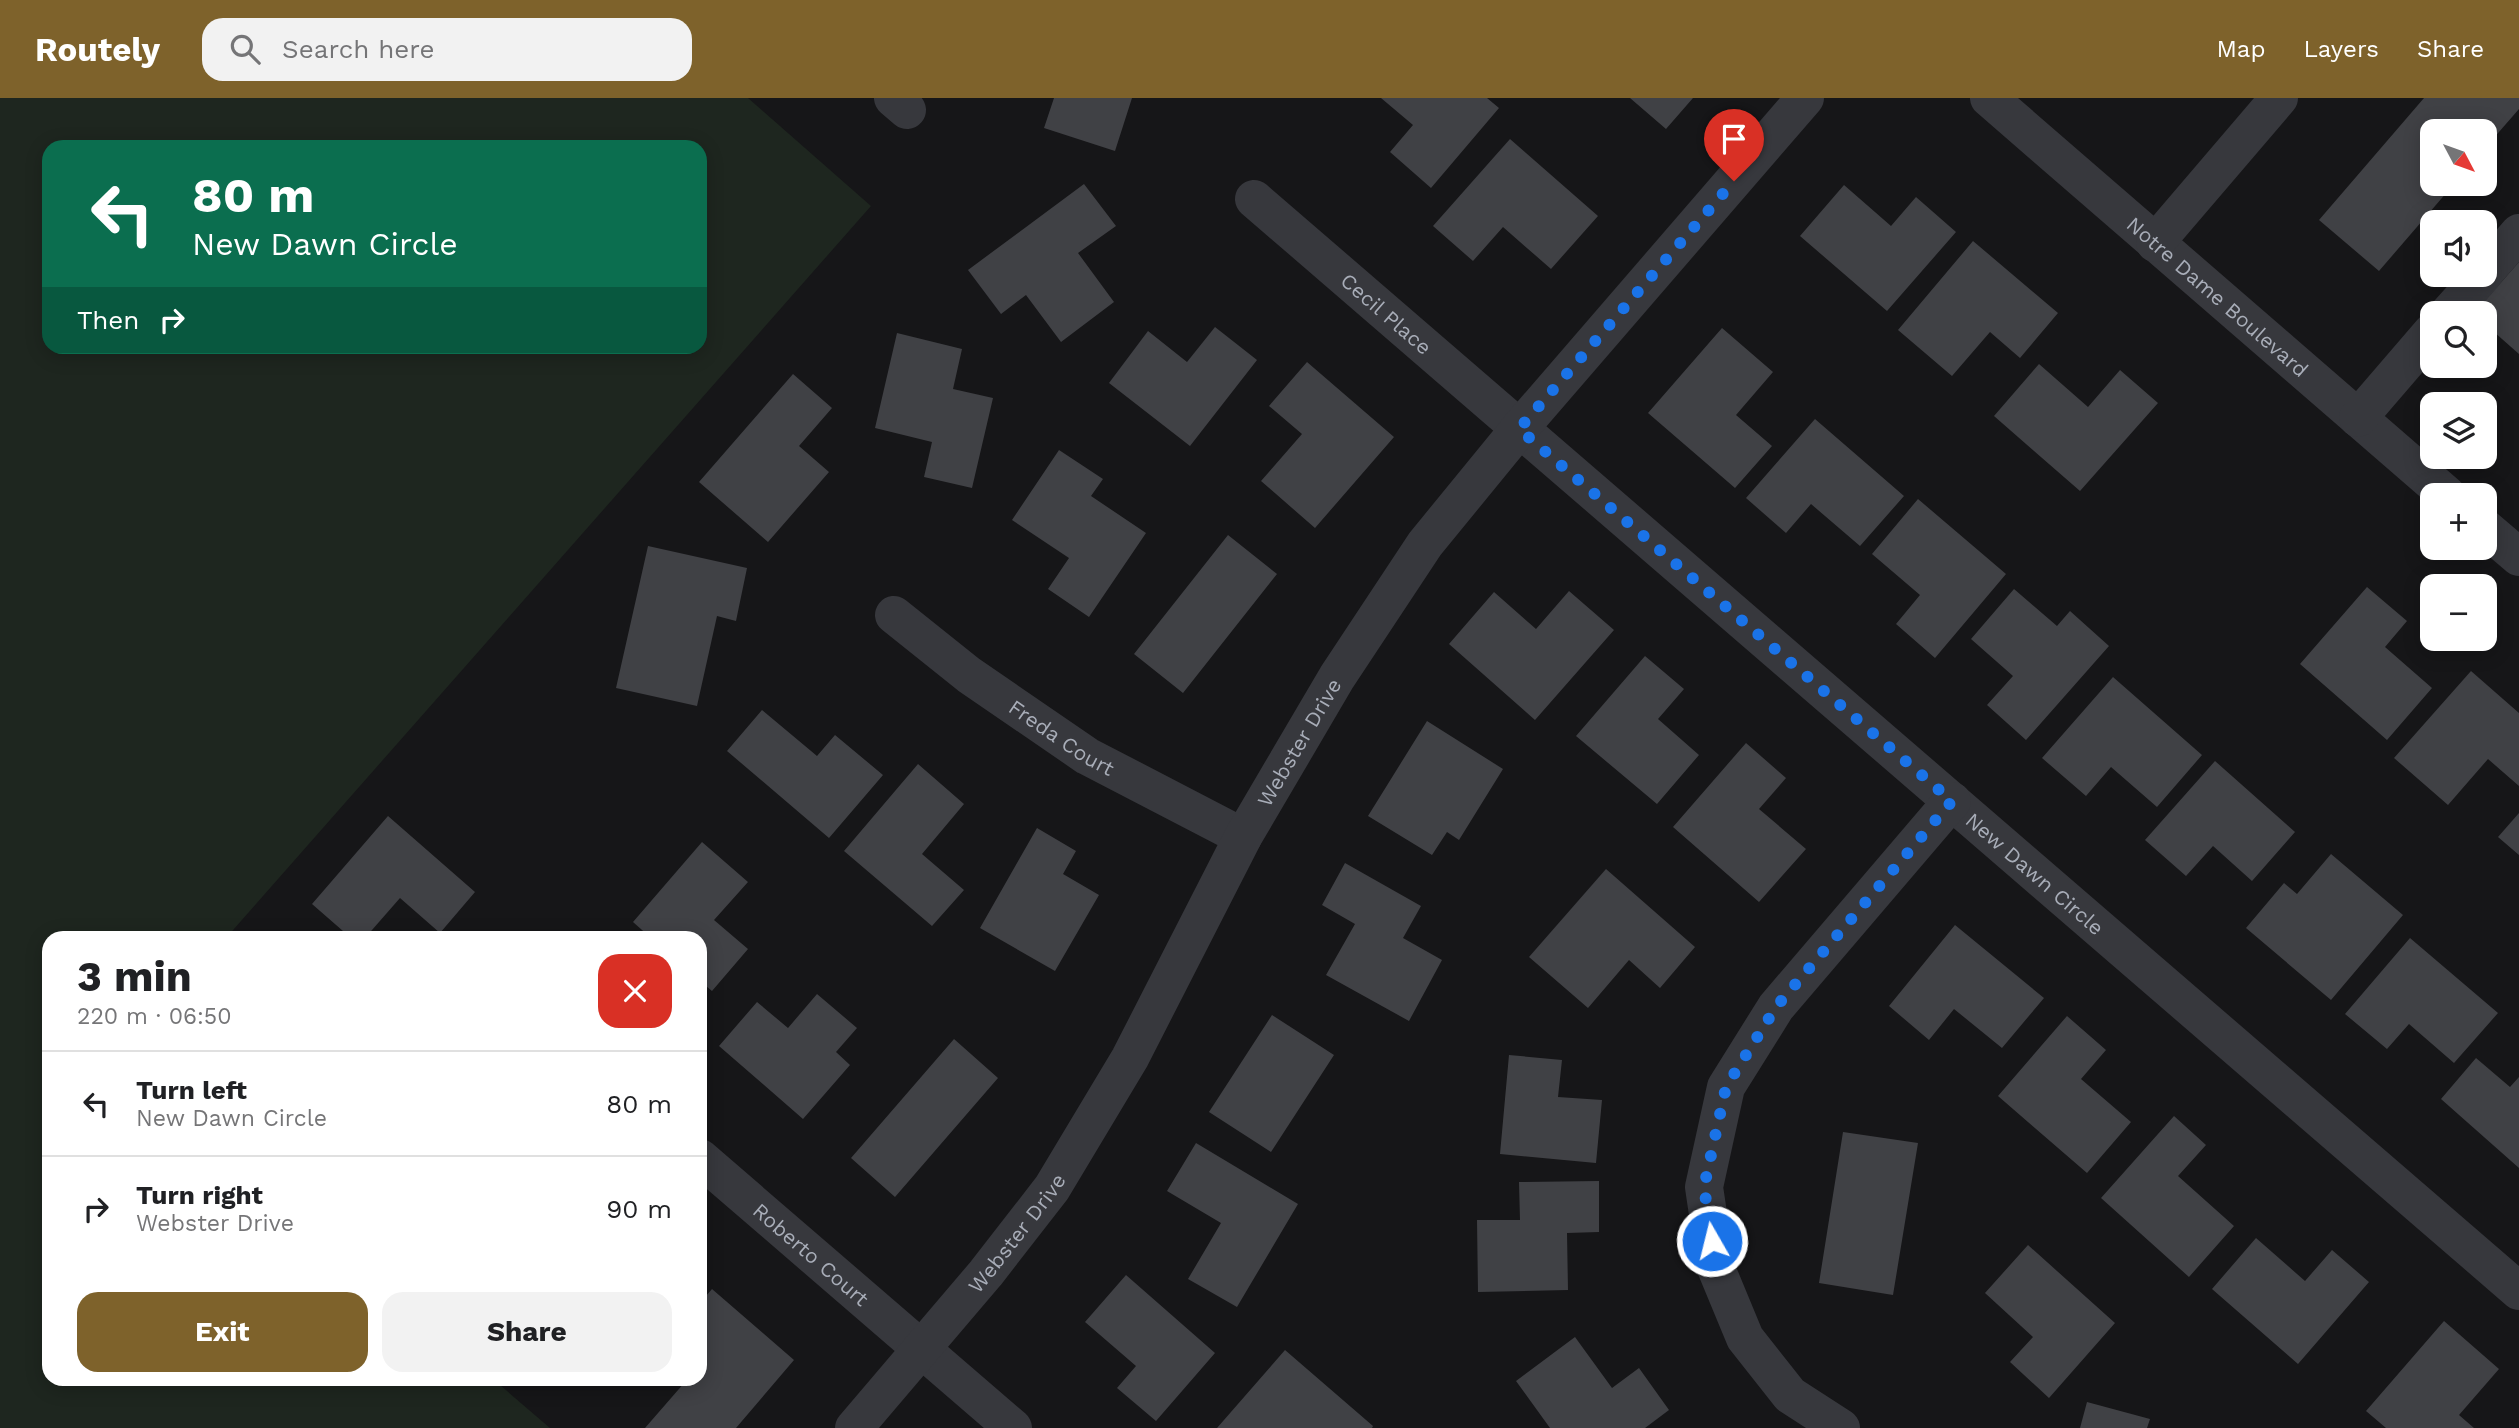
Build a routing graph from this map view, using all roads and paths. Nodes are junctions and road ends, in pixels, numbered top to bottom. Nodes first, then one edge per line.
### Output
1 (1805, 98) edge
2 (1989, 98) edge
3 (2278, 98) edge
4 (1254, 199) dead end
5 (2519, 233) edge
6 (2155, 243) junction
7 (2497, 258) edge
8 (2472, 287) edge
9 (2460, 301) edge
10 (2420, 346) edge
11 (2358, 418) junction
12 (1519, 429) junction
13 (2433, 483) edge
14 (894, 615) dead end
15 (1952, 801) junction
16 (1243, 837) junction
17 (707, 1164) edge
18 (2519, 1291) edge
19 (923, 1349) junction
20 (854, 1428) edge
21 (1013, 1428) edge
22 (1841, 1428) edge

1 - 12 street, Webster Drive
2 - 6 street, Notre Dame Boulevard
3 - 6 street
4 - 12 street, Cecil Place
5 - 7 street
6 - 11 street, Notre Dame Boulevard
8 - 9 street
10 - 11 street
11 - 13 street, Notre Dame Boulevard
12 - 15 street, New Dawn Circle
12 - 16 street, Webster Drive
14 - 16 street, Freda Court
15 - 18 street, New Dawn Circle
15 - 22 street
16 - 19 street, Webster Drive
17 - 19 street, Roberto Court
19 - 20 street, Webster Drive
19 - 21 street

